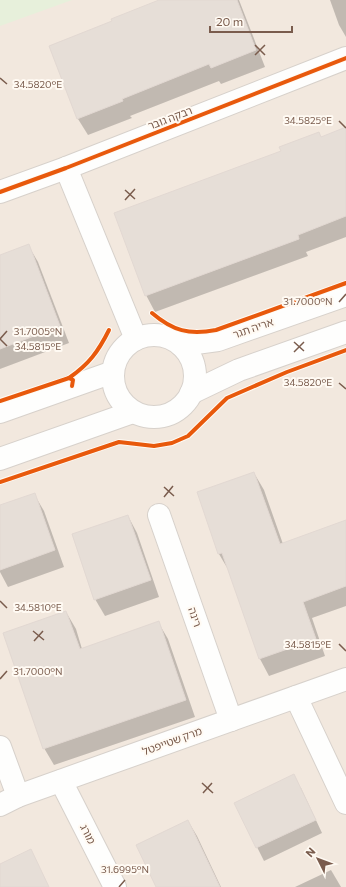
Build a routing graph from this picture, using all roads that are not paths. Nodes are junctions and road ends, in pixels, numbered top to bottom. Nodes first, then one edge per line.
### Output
1 (346, 58) edge
2 (66, 168) junction
3 (0, 192) edge
4 (346, 295) edge
5 (346, 332) edge
6 (136, 339) junction
7 (181, 345) junction
8 (113, 372) junction
9 (191, 393) junction
10 (0, 412) edge
11 (133, 412) junction
12 (0, 459) edge
13 (159, 515) dead end
14 (346, 679) edge
15 (296, 697) junction
16 (231, 720) junction
17 (0, 747) edge
18 (61, 781) junction
19 (9, 801) edge
20 (346, 803) edge
21 (115, 887) edge

1 - 2 street, רבקה גובר
2 - 3 street, רבקה גובר
2 - 6 street
4 - 7 street, אריה תגר
5 - 9 street
6 - 7 street
6 - 8 street
7 - 9 street
8 - 10 street
8 - 11 street
9 - 11 street
11 - 12 street
13 - 16 street, רינה
14 - 15 street, מרק שטייפטל
15 - 16 street, מרק שטייפטל
15 - 20 street
16 - 18 street, מרק שטייפטל
17 - 19 street
18 - 19 street, מרק שטייפטל
18 - 21 street, מורג

